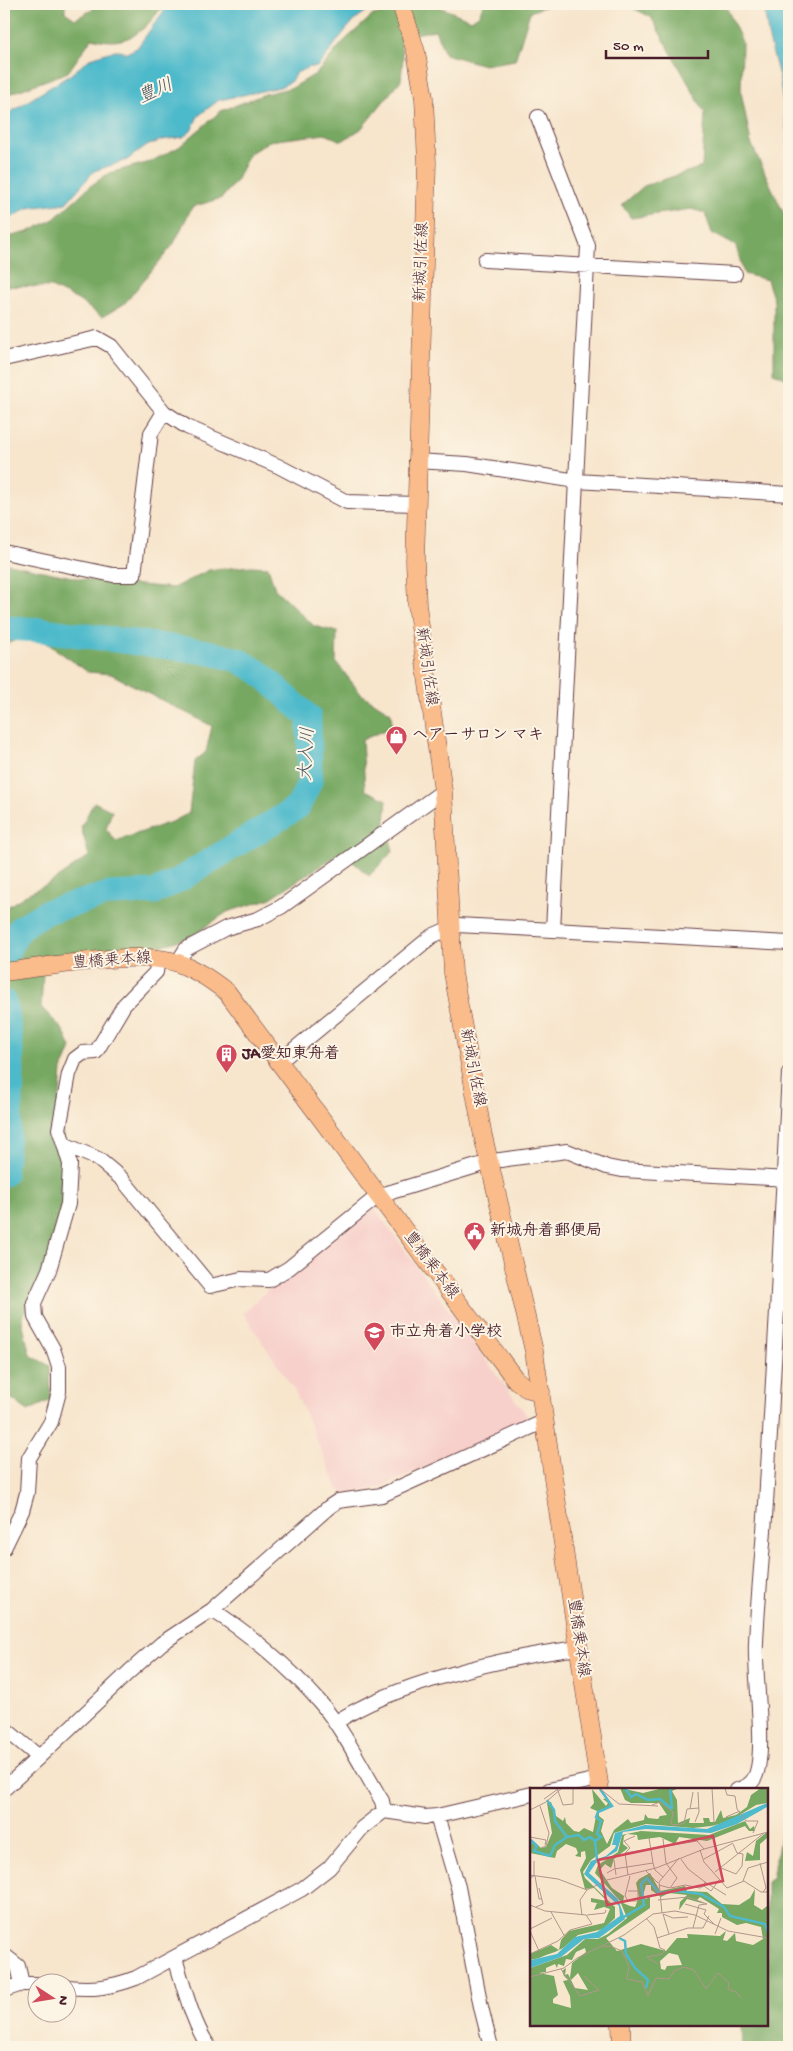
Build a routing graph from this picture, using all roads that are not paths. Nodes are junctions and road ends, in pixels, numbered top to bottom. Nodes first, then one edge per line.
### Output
1 (401, 4) edge
2 (538, 116) dead end
3 (485, 260) dead end
4 (588, 265) junction
5 (734, 274) dead end
6 (4, 359) edge
7 (164, 412) junction
8 (416, 461) junction
9 (577, 480) junction
10 (789, 494) edge
11 (416, 504) junction
12 (4, 552) edge
13 (443, 791) junction
14 (450, 927) junction
15 (553, 930) junction
16 (789, 943) edge
17 (158, 959) junction
18 (177, 963) junction
19 (4, 972) edge
20 (280, 1061) junction
21 (789, 1073) edge
22 (64, 1144) junction
23 (490, 1162) junction
24 (786, 1179) edge
25 (378, 1196) junction
26 (541, 1392) junction
27 (545, 1421) junction
28 (4, 1548) edge
29 (212, 1610) junction
30 (579, 1648) junction
31 (335, 1723) junction
32 (4, 1728) edge
33 (39, 1757) junction
34 (599, 1784) edge
35 (566, 1788) edge
36 (742, 1788) edge
37 (4, 1789) edge
38 (530, 1794) edge
39 (384, 1811) junction
40 (437, 1816) junction
41 (4, 1955) edge
42 (175, 1958) junction
43 (22, 1984) junction
44 (28, 1984) edge
45 (78, 1988) edge
46 (4, 1990) edge
47 (621, 2026) edge
48 (209, 2047) edge
49 (491, 2047) edge
50 (622, 2047) edge

1 - 8 main road, 新城引佐線
2 - 4 street
3 - 4 street
4 - 5 street
4 - 9 street
6 - 7 street
7 - 11 street
7 - 12 street
8 - 9 street
8 - 11 main road, 新城引佐線
9 - 10 street
9 - 15 street
11 - 13 main road, 新城引佐線
13 - 14 main road, 新城引佐線
13 - 18 street
14 - 15 street
14 - 20 street
14 - 23 main road, 新城引佐線
15 - 16 street
17 - 18 main road, 豊橋乗本線
17 - 19 main road, 豊橋乗本線
17 - 22 street
18 - 20 main road, 豊橋乗本線
20 - 25 main road, 豊橋乗本線
21 - 24 street
22 - 25 street
22 - 28 street
23 - 24 street
23 - 25 street
23 - 26 main road, 新城引佐線
24 - 36 street
25 - 26 main road, 豊橋乗本線
26 - 27 main road, 豊橋乗本線
27 - 29 street
27 - 30 main road, 豊橋乗本線
29 - 31 street
29 - 33 street
30 - 31 street
30 - 34 main road, 豊橋乗本線
31 - 39 street
32 - 33 street
33 - 37 street
34 - 35 street
38 - 40 street
39 - 40 street
39 - 42 street
40 - 49 street
41 - 43 street
42 - 45 street
42 - 48 street
43 - 44 street
43 - 46 street
47 - 50 main road

